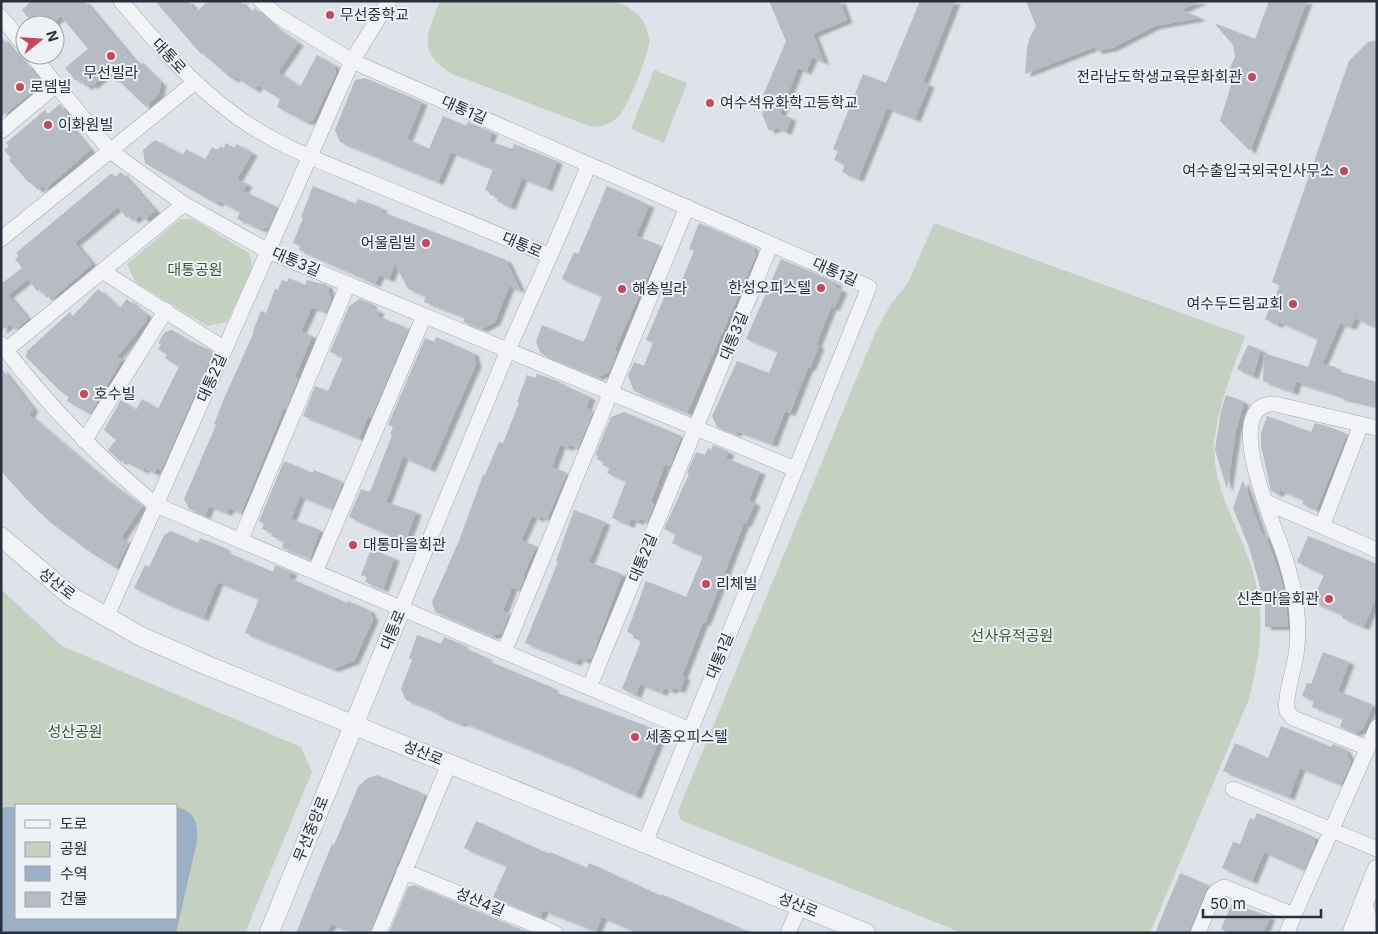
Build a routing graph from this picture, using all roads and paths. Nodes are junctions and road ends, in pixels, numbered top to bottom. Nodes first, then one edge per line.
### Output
1 (121, 1) edge
2 (261, 1) edge
3 (389, 1) edge
4 (2, 21) edge
5 (15, 35) edge
6 (352, 61) junction
7 (40, 65) edge
8 (194, 83) junction
9 (56, 85) junction
10 (1, 131) edge
11 (110, 151) junction
12 (310, 157) junction
13 (589, 165) junction
14 (184, 204) junction
15 (687, 207) junction
16 (1, 239) edge
17 (771, 244) junction
18 (268, 251) junction
19 (550, 256) junction
20 (102, 271) junction
21 (348, 284) junction
22 (166, 310) junction
23 (424, 316) junction
24 (3, 347) edge
25 (225, 349) junction
26 (508, 350) junction
27 (611, 393) junction
28 (1361, 425) junction
29 (696, 428) junction
30 (1377, 428) edge
31 (84, 441) junction
32 (796, 469) junction
33 (1266, 502) junction
34 (156, 505) junction
35 (1322, 526) junction
36 (1, 537) edge
37 (240, 541) junction
38 (1377, 550) edge
39 (315, 572) junction
40 (401, 609) junction
41 (106, 618) junction
42 (504, 652) junction
43 (590, 688) junction
44 (353, 725) junction
45 (1377, 727) edge
46 (690, 730) junction
47 (1368, 748) junction
48 (449, 764) junction
49 (1232, 789) dead end
50 (1332, 830) junction
51 (645, 843) junction
52 (1377, 849) edge
53 (1377, 869) edge
54 (404, 871) junction
55 (800, 906) junction
56 (1370, 906) edge
57 (1294, 915) junction
58 (269, 933) edge
59 (378, 933) edge
60 (555, 933) edge
61 (788, 933) edge
62 (866, 933) edge
63 (1198, 933) edge
64 (1287, 933) edge
65 (1352, 933) edge
66 (1371, 933) edge

1 - 8 street, 대통로
2 - 6 street, 대통1길
3 - 6 street, 대통2길
4 - 5 street
6 - 12 street, 대통2길
6 - 13 street, 대통1길
7 - 9 street, 대통3길
8 - 11 street
8 - 12 street, 대통로
9 - 10 street
9 - 11 street, 대통3길
11 - 14 street, 대통3길
11 - 16 street
12 - 18 street, 대통2길
12 - 19 street, 대통로
13 - 15 street, 대통1길
13 - 19 street
14 - 18 street, 대통3길
14 - 20 street
15 - 17 street, 대통1길
15 - 27 street
17 - 29 street, 대통3길
17 - 32 street, 대통1길
18 - 21 street, 대통3길
18 - 25 street, 대통2길
19 - 26 street, 대통로
20 - 22 street
20 - 24 street
21 - 23 street, 대통3길
21 - 37 street
22 - 25 street
22 - 31 street
23 - 26 street, 대통3길
23 - 39 street
24 - 31 street
25 - 34 street, 대통2길
26 - 27 street, 대통3길
26 - 40 street, 대통로
27 - 29 street, 대통3길
27 - 42 street
28 - 30 street
28 - 33 street
28 - 35 street
29 - 32 street, 대통3길
29 - 43 street, 대통2길
31 - 34 street
32 - 46 street, 대통1길
33 - 35 street
33 - 47 street
34 - 37 street
34 - 41 street, 대통2길
35 - 38 street
36 - 41 street, 성산로
37 - 39 street
39 - 40 street
40 - 42 street
40 - 44 street, 대통로
41 - 44 street, 성산로
42 - 43 street
43 - 46 street
44 - 48 street, 성산로
44 - 58 street, 무선중앙로
45 - 47 street
46 - 51 street, 대통1길
47 - 50 street
48 - 51 street, 성산로
48 - 54 street
49 - 50 street
50 - 52 street
50 - 57 street
51 - 55 street, 성산로
53 - 56 street
54 - 59 street
54 - 60 street, 성산4길
55 - 61 street
55 - 62 street, 성산로
56 - 65 street
56 - 66 street
57 - 63 street
57 - 64 street

